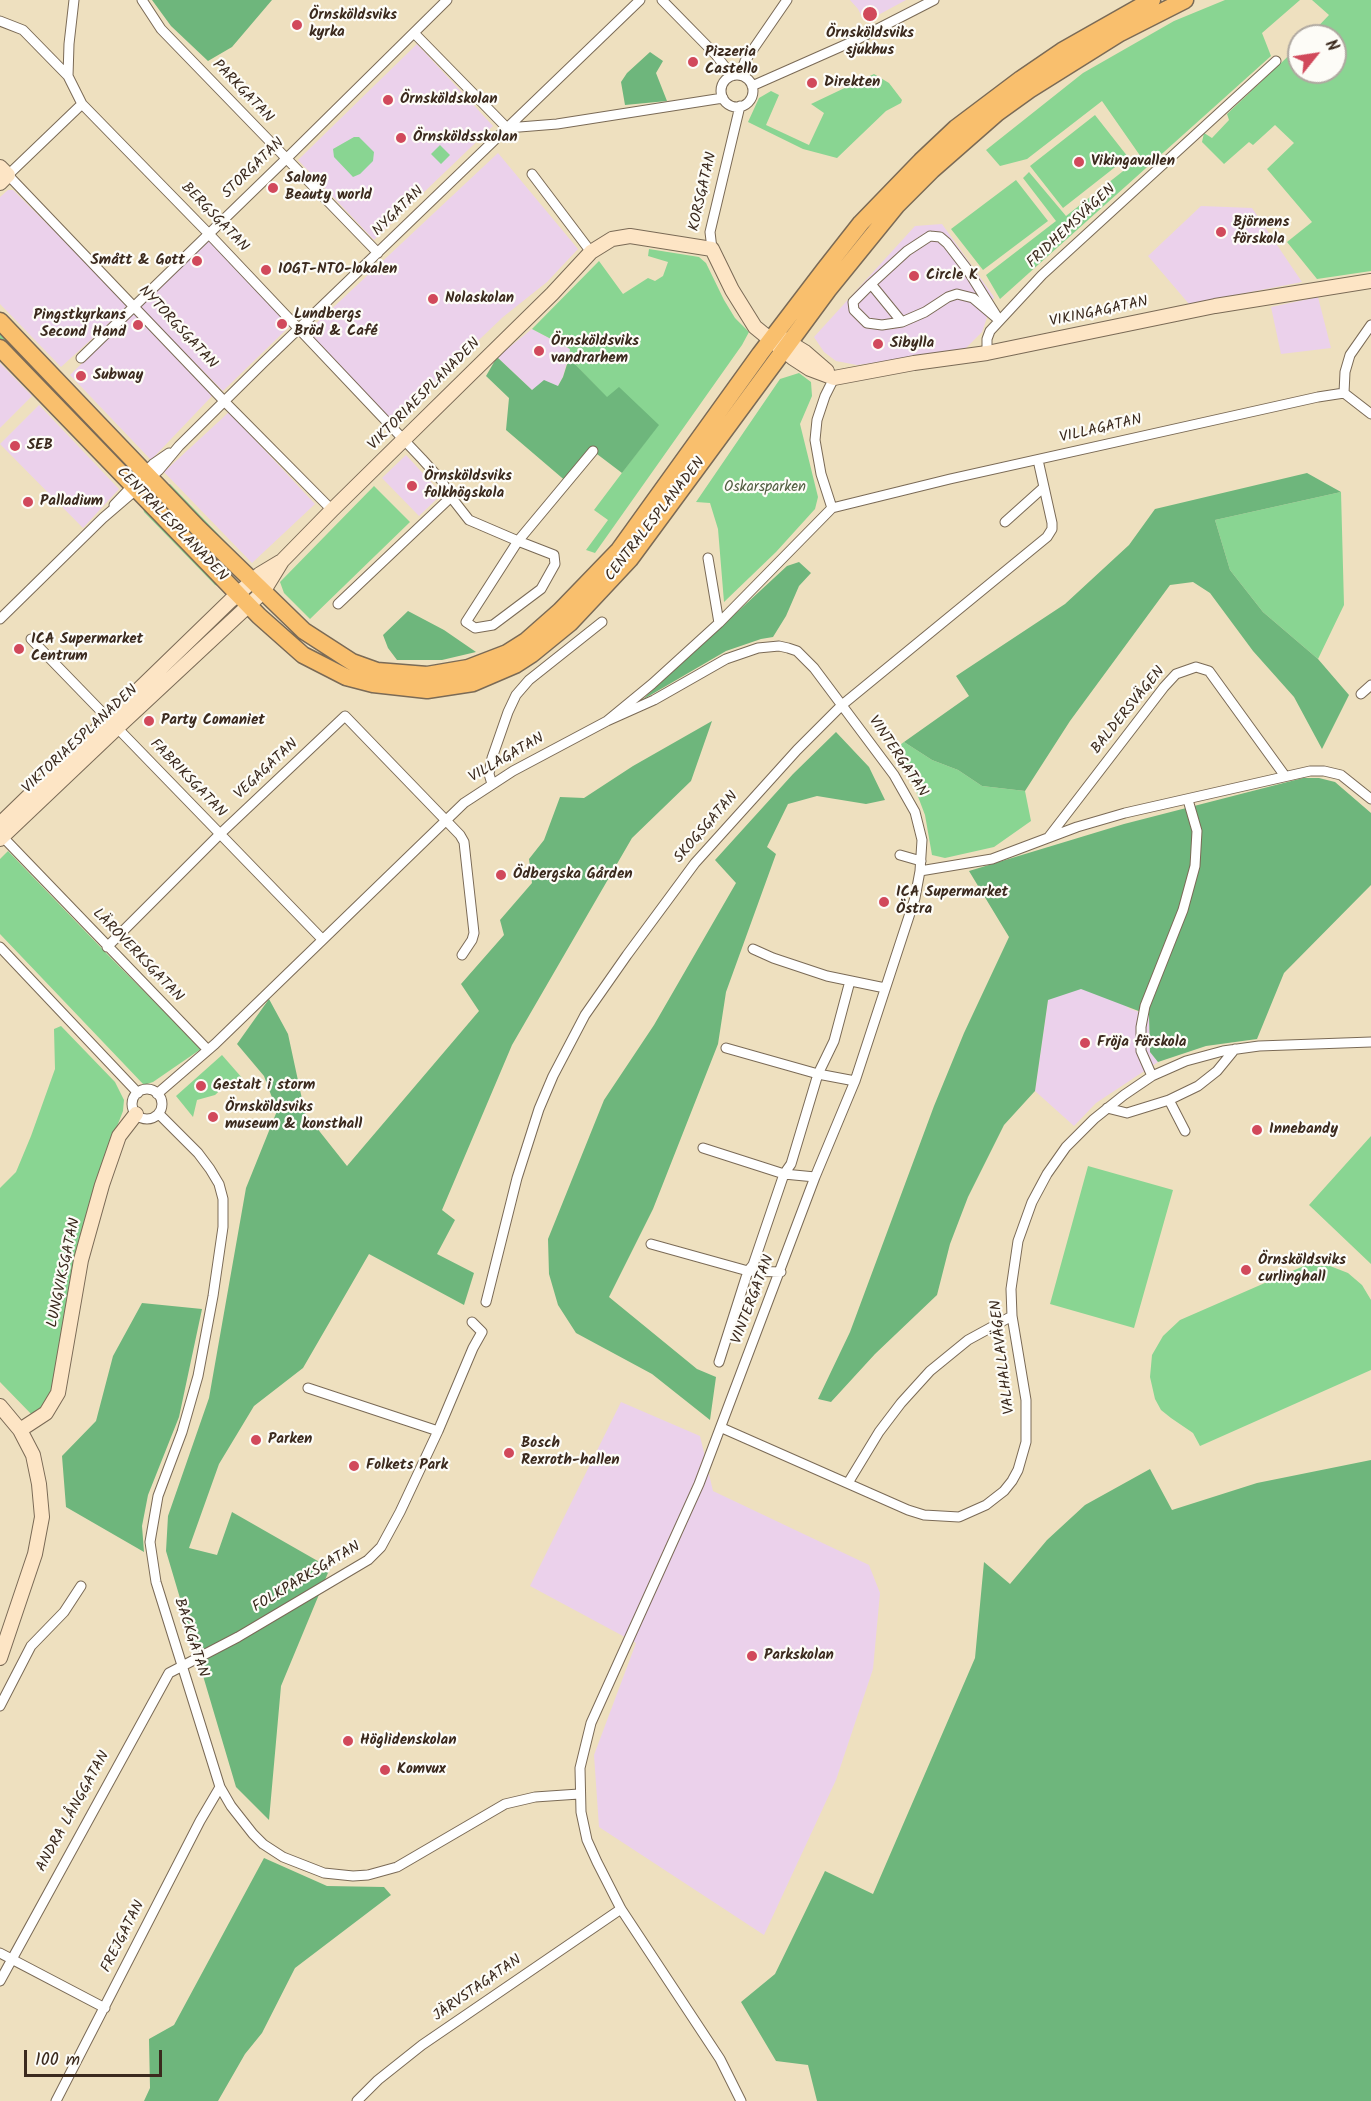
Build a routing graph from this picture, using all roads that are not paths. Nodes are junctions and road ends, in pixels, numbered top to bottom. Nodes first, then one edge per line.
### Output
1 (74, 0) edge
2 (142, 0) edge
3 (447, 0) edge
4 (640, 0) edge
5 (662, 0) edge
6 (787, 0) edge
7 (934, 0) edge
8 (1152, 0) edge
9 (1185, 0) edge
10 (0, 21) edge
11 (414, 33) junction
12 (1276, 61) dead end
13 (68, 75) junction
14 (736, 76) junction
15 (752, 86) junction
16 (723, 99) junction
17 (82, 104) junction
18 (740, 106) junction
19 (507, 128) junction
20 (286, 159) junction
21 (532, 174) dead end
22 (3, 175) edge
23 (865, 230) junction
24 (209, 234) junction
25 (712, 249) junction
26 (591, 252) junction
27 (378, 253) junction
28 (1371, 281) edge
29 (871, 284) junction
30 (134, 306) junction
31 (999, 320) junction
32 (0, 321) edge
33 (902, 322) junction
34 (1371, 325) edge
35 (299, 329) junction
36 (773, 337) junction
37 (787, 347) junction
38 (0, 348) edge
39 (987, 353) junction
40 (81, 358) dead end
41 (834, 378) junction
42 (1344, 393) junction
43 (225, 402) junction
44 (1371, 414) edge
45 (403, 439) junction
46 (593, 451) dead end
47 (1038, 460) junction
48 (147, 476) junction
49 (1044, 487) junction
50 (134, 488) junction
51 (451, 497) junction
52 (832, 508) junction
53 (333, 510) junction
54 (1005, 522) dead end
55 (518, 542) junction
56 (708, 558) dead end
57 (258, 587) junction
58 (243, 600) junction
59 (0, 603) edge
60 (338, 604) dead end
61 (8, 611) junction
62 (0, 619) edge
63 (602, 622) dead end
64 (719, 623) junction
65 (31, 639) dead end
66 (1371, 685) edge
67 (1360, 694) dead end
68 (842, 705) junction
69 (607, 721) junction
70 (113, 723) junction
71 (1286, 776) junction
72 (492, 784) junction
73 (1371, 799) edge
74 (1188, 800) junction
75 (445, 820) junction
76 (1, 833) edge
77 (220, 834) junction
78 (1048, 839) junction
79 (900, 855) dead end
80 (920, 866) junction
81 (322, 939) junction
82 (0, 947) edge
83 (107, 947) junction
84 (753, 949) dead end
85 (462, 955) dead end
86 (850, 981) junction
87 (885, 988) junction
88 (1371, 1042) edge
89 (726, 1048) dead end
90 (1235, 1049) junction
91 (208, 1050) junction
92 (818, 1074) junction
93 (1152, 1076) junction
94 (855, 1081) junction
95 (138, 1093) junction
96 (157, 1094) junction
97 (1169, 1100) junction
98 (1107, 1108) junction
99 (136, 1114) junction
100 (159, 1114) junction
101 (1185, 1131) dead end
102 (703, 1148) dead end
103 (784, 1174) junction
104 (815, 1177) junction
105 (651, 1244) dead end
106 (748, 1271) junction
107 (781, 1272) junction
108 (486, 1302) dead end
109 (1012, 1316) junction
110 (472, 1322) dead end
111 (719, 1362) dead end
112 (308, 1388) dead end
113 (0, 1407) edge
114 (722, 1428) junction
115 (20, 1430) junction
116 (438, 1431) junction
117 (848, 1483) junction
118 (81, 1586) dead end
119 (0, 1658) edge
120 (183, 1666) junction
121 (0, 1706) edge
122 (220, 1787) junction
123 (579, 1794) junction
124 (621, 1909) junction
125 (0, 1953) edge
126 (12, 1959) junction
127 (0, 1981) edge
128 (105, 2008) junction
129 (56, 2101) edge
130 (357, 2101) edge
131 (741, 2101) edge

1 - 13 street
2 - 20 street, PARKGATAN
3 - 11 street, STORGATAN
4 - 19 street, NYGATAN
5 - 14 street
6 - 14 street
7 - 15 street
8 - 23 highway
9 - 23 highway
10 - 13 street, BERGSGATAN
11 - 19 street
11 - 20 street, STORGATAN
12 - 31 street, FRIDHEMSVÄGEN
13 - 17 street, BERGSGATAN
14 - 15 street
14 - 16 street
15 - 18 street
16 - 18 street
16 - 19 street
17 - 22 street
17 - 24 street, BERGSGATAN
18 - 25 street, KORSGATAN
19 - 27 street, NYGATAN
20 - 24 street, STORGATAN
20 - 27 street, PARKGATAN
21 - 26 street
22 - 30 street, NYTORGSGATAN
23 - 36 highway, CENTRALESPLANADEN
23 - 37 highway, CENTRALESPLANADEN
24 - 30 street, STORGATAN
24 - 35 street, BERGSGATAN
25 - 26 street, VIKTORIAESPLANADEN
25 - 36 street, KORSGATAN
26 - 45 street, VIKTORIAESPLANADEN
27 - 35 street, NYGATAN
28 - 39 street, VIKINGAGATAN
29 - 31 street
29 - 33 street
29 - 33 street
30 - 40 street, STORGATAN
30 - 43 street, NYTORGSGATAN
31 - 33 street
31 - 39 street, FRIDHEMSVÄGEN
32 - 48 highway, CENTRALESPLANADEN
34 - 42 street
35 - 43 street, NYGATAN
35 - 45 street, BERGSGATAN
36 - 37 street
36 - 57 highway, CENTRALESPLANADEN
37 - 41 street
37 - 58 highway, CENTRALESPLANADEN
38 - 50 highway, CENTRALESPLANADEN
39 - 41 street, VIKINGAGATAN
41 - 52 street
42 - 44 street
42 - 47 street, VILLAGATAN
43 - 48 street, NYGATAN
43 - 53 street, NYTORGSGATAN
45 - 51 street, BERGSGATAN
45 - 53 street, VIKTORIAESPLANADEN
46 - 55 street
47 - 49 street, SKOGSGATAN
47 - 52 street, VILLAGATAN
48 - 50 street, NYGATAN
48 - 57 highway, CENTRALESPLANADEN
49 - 54 street
49 - 68 street, SKOGSGATAN
50 - 58 highway, CENTRALESPLANADEN
50 - 61 street, NYGATAN
51 - 55 street, BERGSGATAN
51 - 60 street
52 - 64 street, VILLAGATAN
53 - 57 street, VIKTORIAESPLANADEN
55 - 55 street
56 - 64 street
57 - 58 street, VIKTORIAESPLANADEN
58 - 70 street, VIKTORIAESPLANADEN
59 - 61 street
61 - 62 street, NYGATAN
63 - 72 street
64 - 69 street, VILLAGATAN
65 - 70 street, FABRIKSGATAN
66 - 67 street
68 - 69 street, VINTERGATAN
68 - 80 street, VINTERGATAN
68 - 108 street, SKOGSGATAN
69 - 72 street, VILLAGATAN
70 - 76 street, VIKTORIAESPLANADEN
70 - 77 street, FABRIKSGATAN
71 - 73 street
71 - 74 street
71 - 78 street, BALDERSVÄGEN
72 - 75 street, VILLAGATAN
74 - 78 street
74 - 93 street
75 - 77 street, VEGAGATAN
75 - 81 street, VILLAGATAN
75 - 85 street
76 - 83 street, LÄROVERKSGATAN
77 - 81 street, FABRIKSGATAN
77 - 83 street, VEGAGATAN
78 - 80 street
79 - 80 street
80 - 87 street, VINTERGATAN
81 - 91 street, VILLAGATAN
82 - 95 street
83 - 91 street, LÄROVERKSGATAN
84 - 86 street
86 - 87 street
86 - 92 street
87 - 94 street, VINTERGATAN
88 - 90 street, VALHALLAVÄGEN
89 - 92 street
90 - 93 street, VALHALLAVÄGEN
90 - 97 street
91 - 96 street
92 - 94 street
92 - 103 street
93 - 98 street, VALHALLAVÄGEN
94 - 104 street, VINTERGATAN
95 - 96 street
95 - 99 street
96 - 100 street
97 - 98 street
97 - 101 street
98 - 109 street, VALHALLAVÄGEN
99 - 100 street
99 - 115 street, LUNGVIKSGATAN
100 - 120 street, BACKGATAN
102 - 103 street
103 - 104 street
103 - 106 street
104 - 107 street, VINTERGATAN
105 - 106 street
106 - 107 street
106 - 111 street
107 - 114 street, VINTERGATAN
109 - 117 street
109 - 117 street, VALHALLAVÄGEN
110 - 116 street, FOLKPARKSGATAN
112 - 116 street
113 - 115 street
114 - 117 street, VALHALLAVÄGEN
114 - 123 street, VINTERGATAN
115 - 119 street
116 - 120 street, FOLKPARKSGATAN
118 - 121 street
120 - 122 street, BACKGATAN
120 - 126 street, ANDRA LÅNGGATAN
122 - 123 street, BACKGATAN
122 - 128 street, FREJGATAN
123 - 124 street, VINTERGATAN
124 - 130 street, JÄRVSTAGATAN
124 - 131 street, VINTERGATAN
125 - 126 street
126 - 127 street, ANDRA LÅNGGATAN
126 - 128 street
128 - 129 street, FREJGATAN

